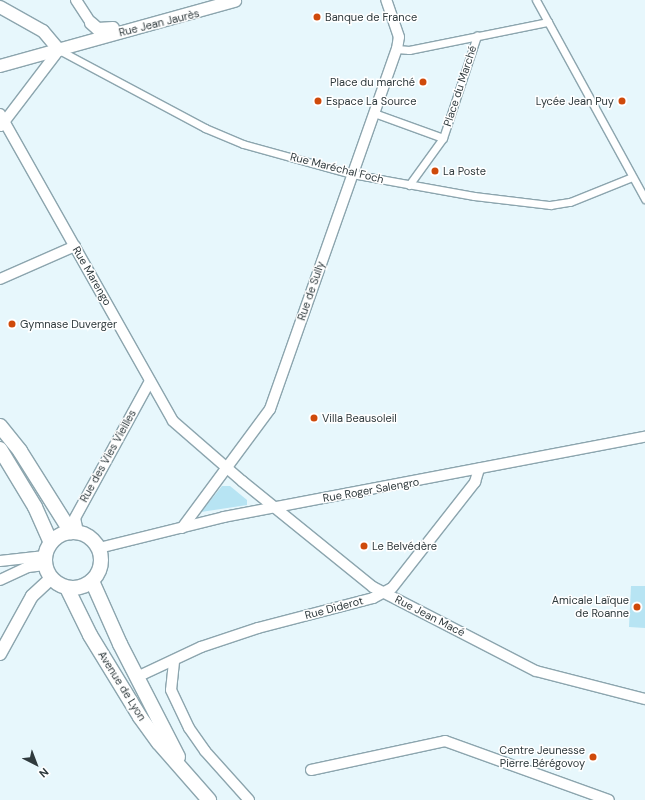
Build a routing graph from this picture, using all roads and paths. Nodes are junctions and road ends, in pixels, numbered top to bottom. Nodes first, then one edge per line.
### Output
1 (76, 0) edge
2 (236, 0) edge
3 (386, 0) edge
4 (536, 0) edge
5 (0, 7) edge
6 (548, 22) junction
7 (91, 23) junction
8 (477, 36) junction
9 (82, 42) junction
10 (397, 49) junction
11 (59, 50) junction
12 (0, 66) edge
13 (374, 113) junction
14 (2, 122) edge
15 (443, 138) junction
16 (352, 174) junction
17 (632, 177) junction
18 (409, 185) junction
19 (645, 199) edge
20 (74, 246) junction
21 (0, 279) edge
22 (150, 381) junction
23 (0, 426) edge
24 (645, 437) edge
25 (0, 450) edge
26 (226, 466) junction
27 (479, 469) junction
28 (242, 481) joint
29 (276, 508) junction
30 (182, 528) junction
31 (74, 532) junction
32 (51, 542) junction
33 (99, 548) junction
34 (45, 560) junction
35 (0, 561) edge
36 (51, 578) junction
37 (0, 580) edge
38 (92, 581) junction
39 (67, 588) junction
40 (383, 593) junction
41 (0, 654) edge
42 (174, 662) junction
43 (137, 677) junction
44 (645, 699) edge
45 (311, 770) dead end
46 (188, 777) junction
47 (209, 800) edge
48 (250, 800) edge
49 (609, 800) edge

1 - 7 street
2 - 7 street, Rue Jean Jaurès
2 - 9 street, Rue Jean Jaurès
3 - 10 street
4 - 6 street
5 - 11 street
6 - 8 street
6 - 17 street
7 - 9 street
8 - 10 street
8 - 15 street, Place du Marché
9 - 11 street, Rue Jean Jaurès
10 - 13 street
11 - 12 street, Rue Jean Jaurès
11 - 14 street
11 - 16 street, Rue Maréchal Foch
13 - 15 street, Place du Marché
13 - 16 street, Rue de Sully
14 - 20 street, Rue Marengo
15 - 18 street
16 - 18 street, Rue Maréchal Foch
16 - 26 street, Rue de Sully
17 - 18 street, Rue Maréchal Foch
17 - 19 street
20 - 21 street
20 - 22 street, Rue Marengo
22 - 26 street, Rue Marengo
22 - 31 street, Rue des Vies Vieilles
23 - 31 main road
24 - 27 street, Rue Roger Salengro
25 - 32 main road
26 - 28 street, Rue Marengo
26 - 30 street, Rue de Sully
27 - 29 street, Rue Roger Salengro
27 - 40 street, Rue Diderot
28 - 29 street, Rue Jean Macé
29 - 30 street, Rue Roger Salengro
29 - 40 street, Rue Jean Macé
30 - 33 street, Rue Roger Salengro
31 - 32 main road
31 - 33 main road
32 - 34 main road
33 - 38 main road
34 - 35 street
34 - 36 main road
34 - 37 street
36 - 39 main road
36 - 41 street
38 - 39 main road
38 - 43 main road, Avenue de Lyon
39 - 46 main road, Avenue de Lyon
40 - 42 street, Rue Diderot
40 - 44 street, Rue Jean Macé
42 - 43 street, Rue Diderot
42 - 48 street
43 - 46 main road, Avenue de Lyon
45 - 49 street
46 - 47 main road, Avenue de Lyon

